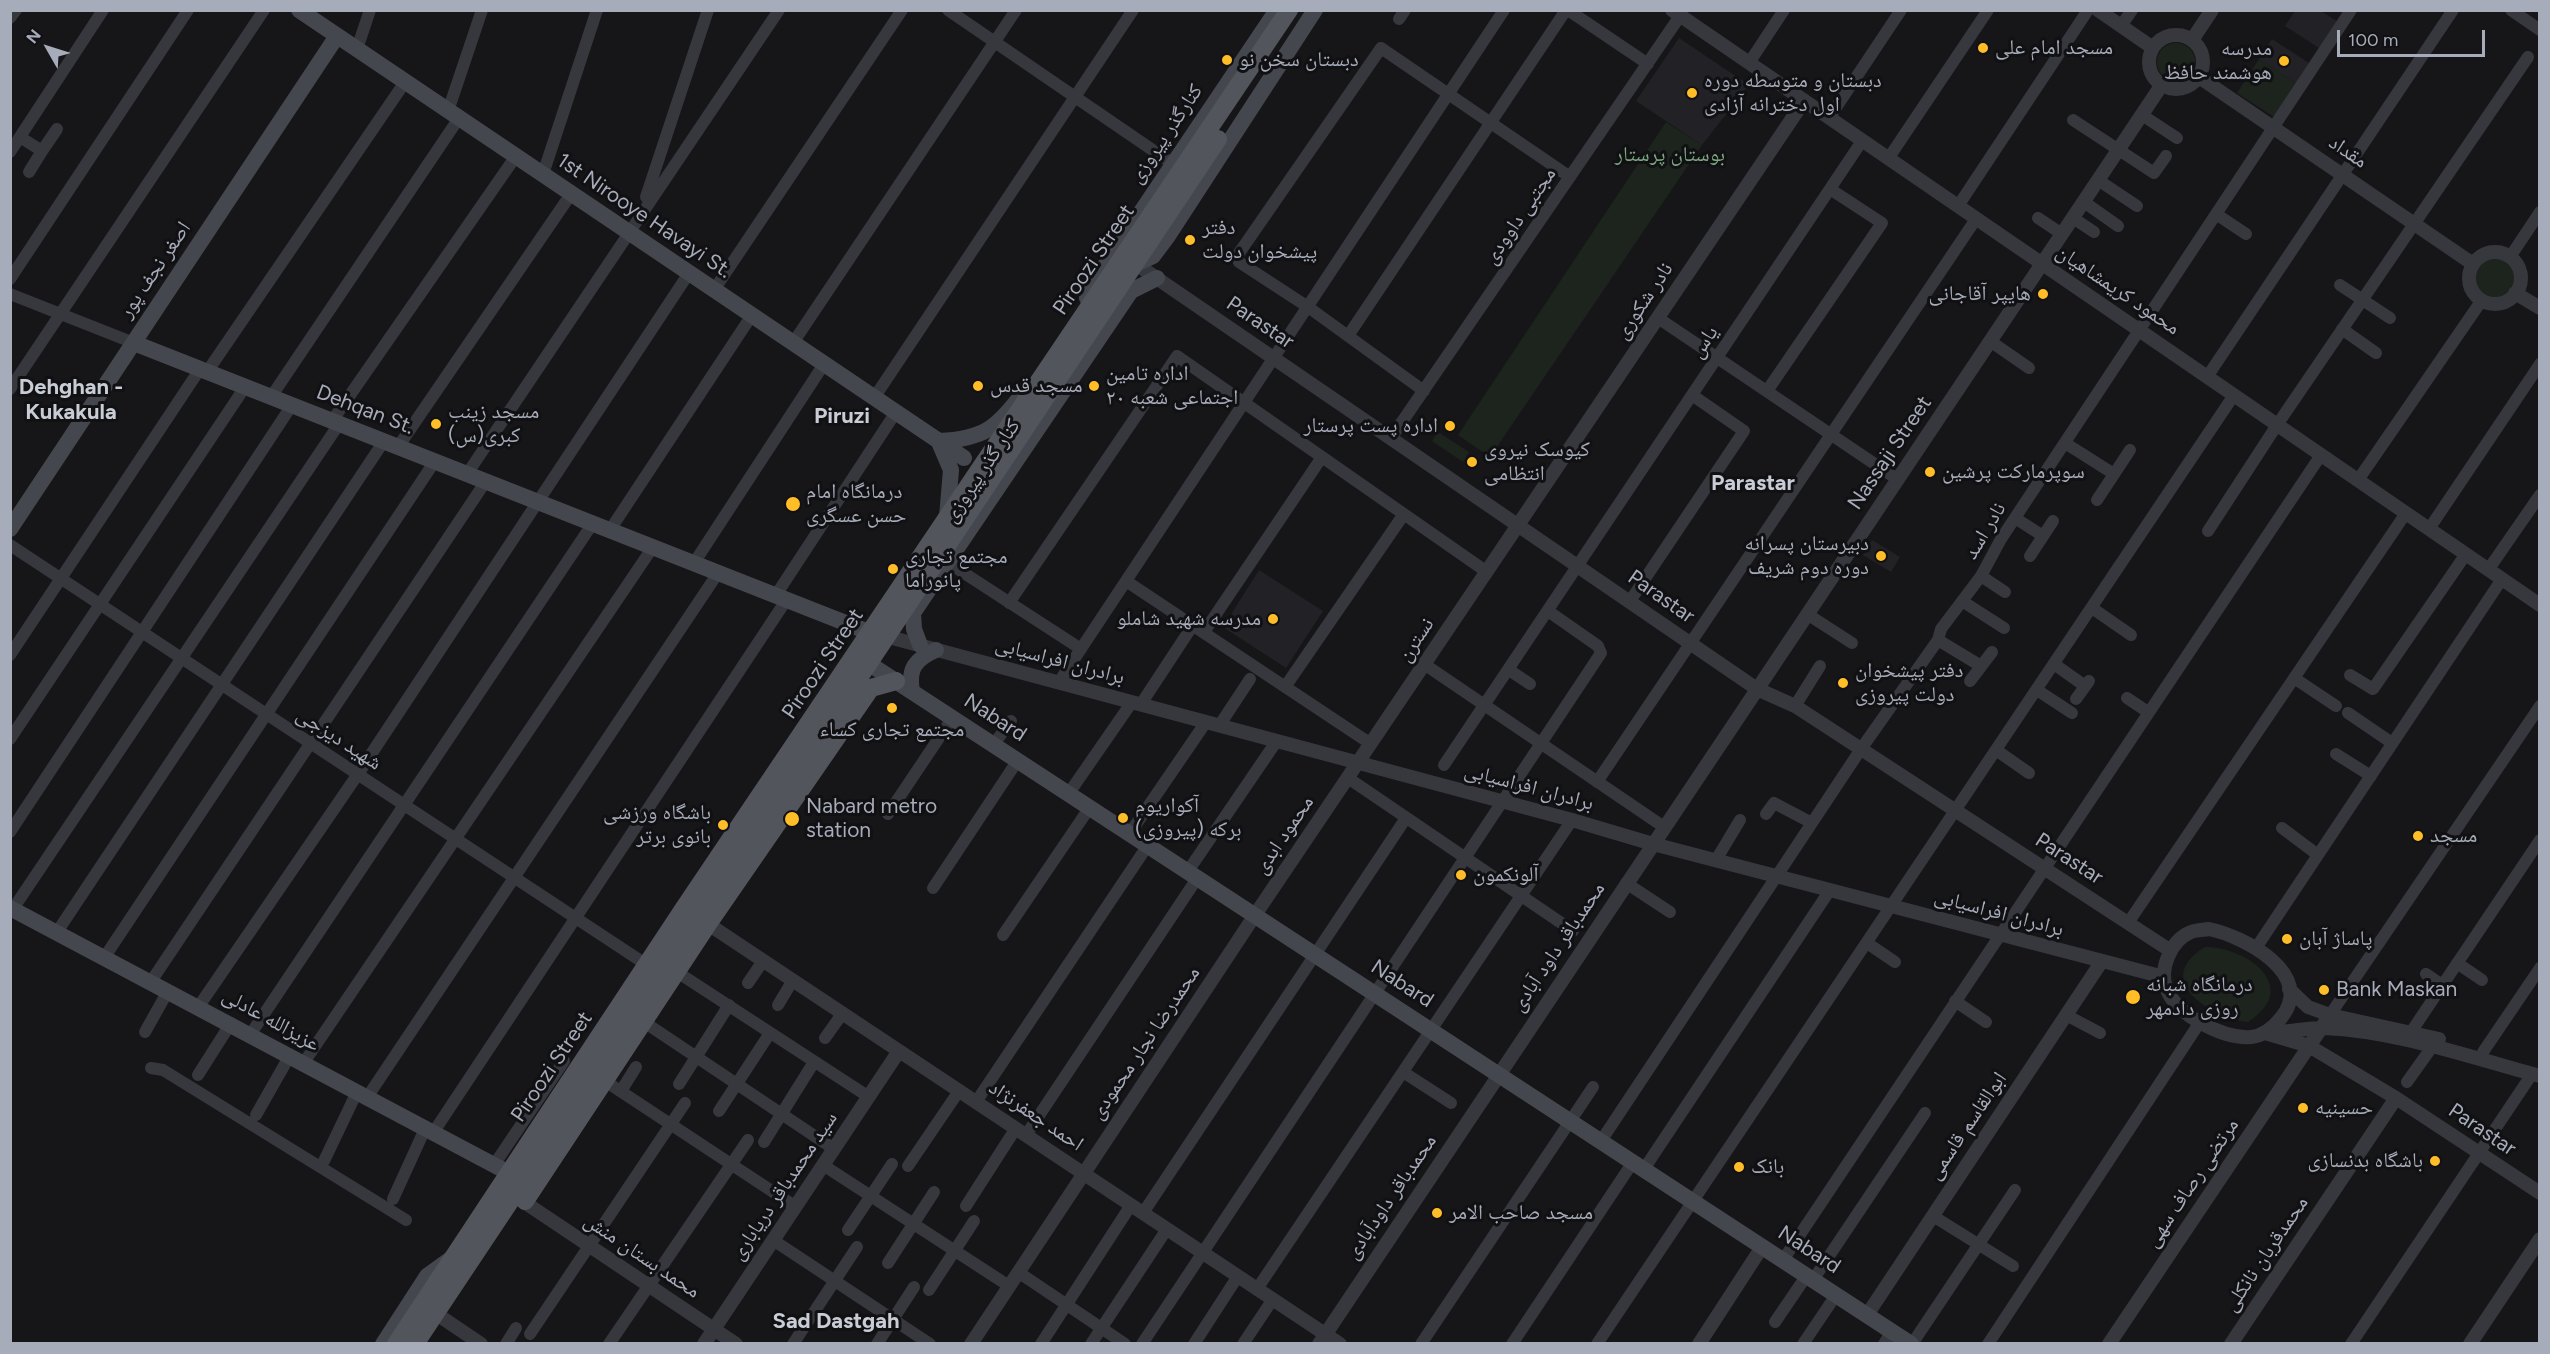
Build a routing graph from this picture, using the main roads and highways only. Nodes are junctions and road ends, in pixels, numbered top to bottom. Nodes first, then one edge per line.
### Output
1 (299, 10) edge
2 (1277, 10) edge
3 (1289, 10) edge
4 (1303, 10) edge
5 (1316, 10) edge
6 (337, 36) junction
7 (1230, 79) junction
8 (1216, 119) junction
9 (1130, 260) junction
10 (1157, 278) road end
11 (1083, 317) junction
12 (134, 343) junction
13 (1059, 351) junction
14 (939, 441) junction
15 (964, 458) dead end
16 (997, 481) junction
17 (947, 518) junction
18 (12, 523) edge
19 (878, 634) junction
20 (868, 663) junction
21 (896, 681) junction
22 (912, 691) junction
23 (807, 780) junction
24 (783, 789) junction
25 (762, 820) junction
26 (764, 844) junction
27 (12, 908) edge
28 (703, 920) junction
29 (561, 1108) junction
30 (508, 1173) junction
31 (453, 1257) junction
32 (1888, 1337) edge
33 (383, 1344) edge
34 (396, 1344) edge
35 (415, 1344) edge
36 (428, 1344) edge
37 (1912, 1344) edge

1 - 6 main road, 1st Nirooye Havayi St.
2 - 7 main road, کنارگذر پیروزی
3 - 8 main road, Piroozi Street
4 - 9 main road, Piroozi Street
5 - 9 main road
6 - 12 main road, اصغر نجف پور
6 - 14 main road, 1st Nirooye Havayi St.
7 - 8 main road
7 - 11 main road, کنارگذر پیروزی
8 - 9 main road, Piroozi Street
9 - 11 main road, Piroozi Street
9 - 16 main road, Piroozi Street
10 - 16 main road, کنار گذر پیروزی
11 - 13 main road, Piroozi Street
12 - 18 main road, اصغر نجف پور
12 - 19 main road, Dehqan St.
13 - 14 main road
13 - 17 main road, Piroozi Street
14 - 15 main road, 1st Nirooye Havayi St.
14 - 17 main road
16 - 19 main road, Piroozi Street
16 - 22 main road, کنار گذر پیروزی
17 - 19 main road, Piroozi Street
19 - 20 main road, Piroozi Street
19 - 29 main road, Piroozi Street
20 - 21 main road, Nabard
20 - 24 main road, Piroozi Street
21 - 22 main road, Nabard
21 - 23 main road
22 - 32 main road, Nabard
23 - 24 main road
23 - 26 main road
24 - 25 main road, Piroozi Street
25 - 26 main road
25 - 28 main road, Piroozi Street
26 - 28 main road
27 - 30 main road, عزیزالله عادلی
28 - 29 main road, Piroozi Street
28 - 36 main road
29 - 30 main road, Piroozi Street
30 - 31 main road, Piroozi Street
30 - 35 main road, Piroozi Street
31 - 33 main road
31 - 34 main road, Piroozi Street
32 - 37 main road, Nabard

